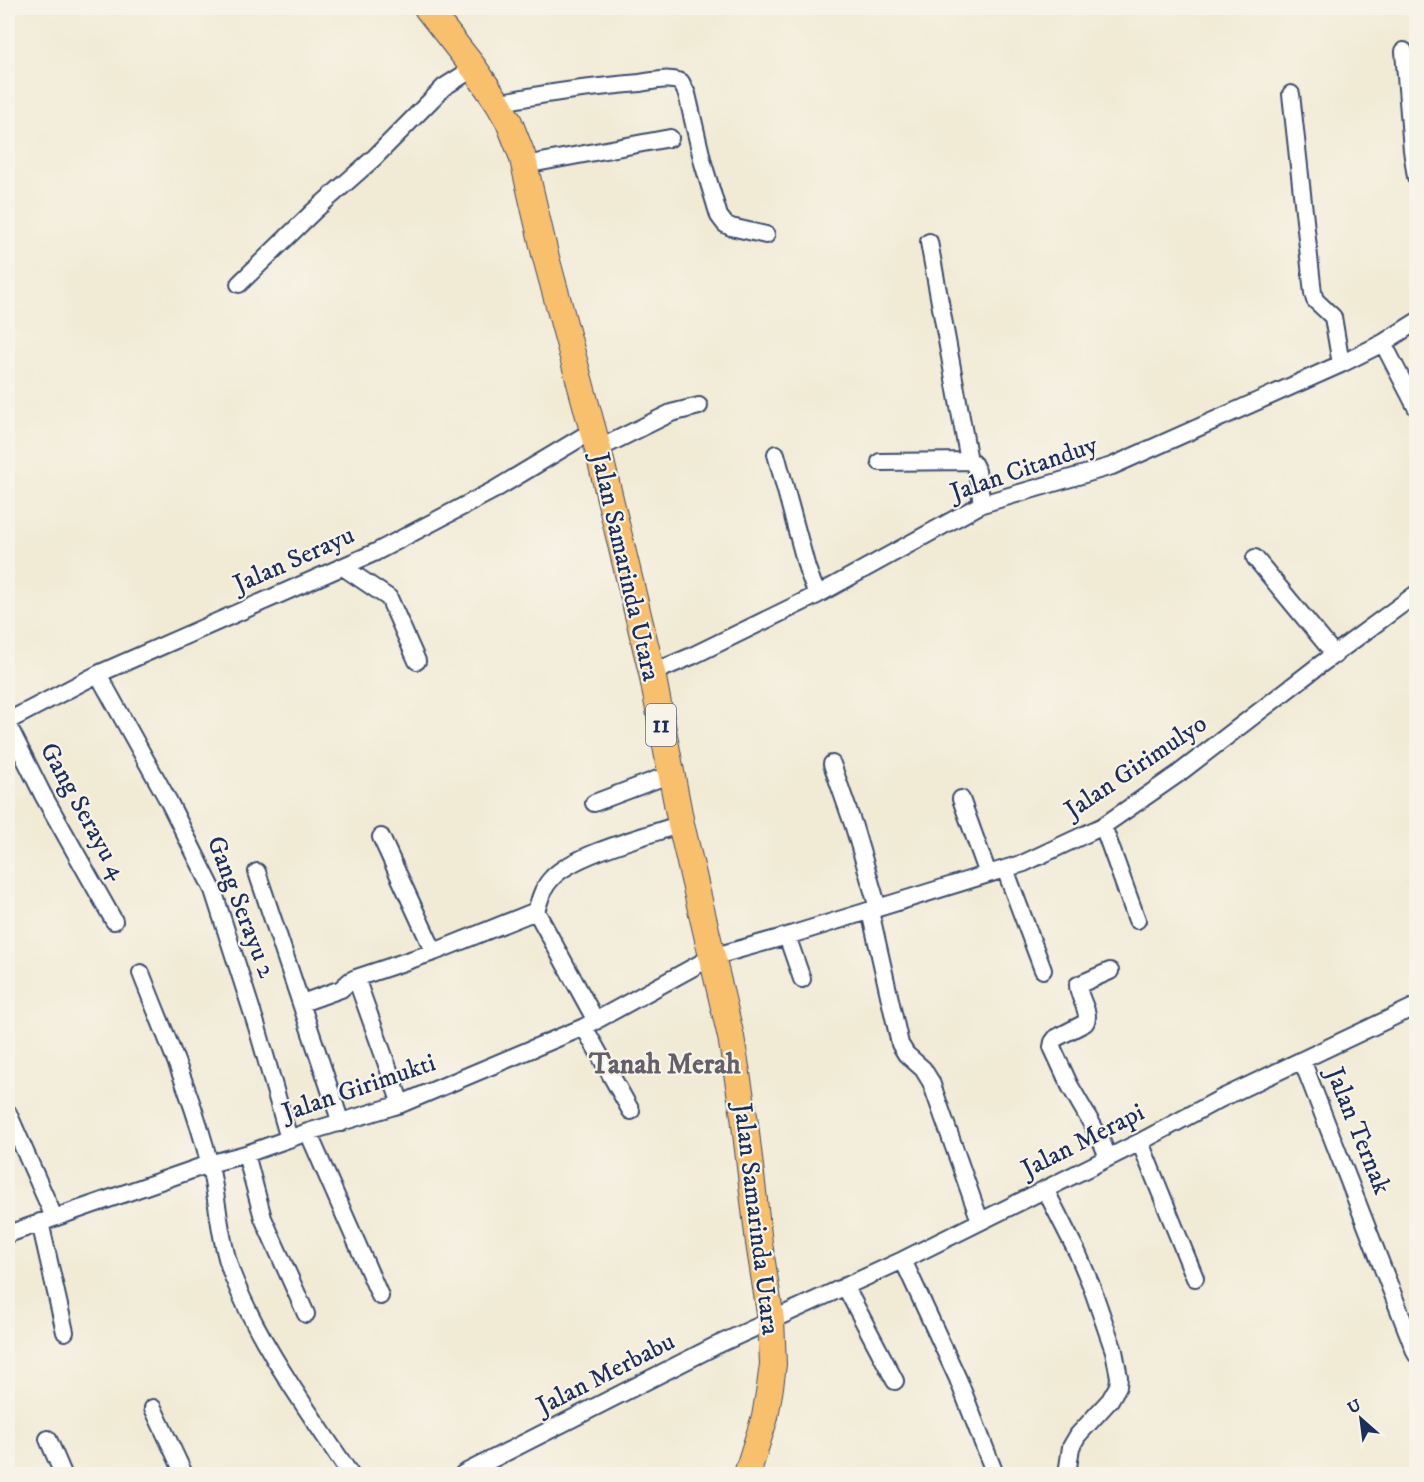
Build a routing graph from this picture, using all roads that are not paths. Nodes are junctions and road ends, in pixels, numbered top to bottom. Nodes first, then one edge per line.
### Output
1 (427, 8) edge
2 (1404, 51) dead end
3 (474, 68) junction
4 (1291, 94) dead end
5 (498, 103) junction
6 (670, 138) dead end
7 (525, 165) junction
8 (1416, 177) edge
9 (766, 235) dead end
10 (929, 242) dead end
11 (239, 284) dead end
12 (1416, 322) edge
13 (1383, 343) junction
14 (1341, 364) junction
15 (699, 406) dead end
16 (1416, 406) edge
17 (595, 440) junction
18 (776, 454) dead end
19 (969, 461) junction
20 (880, 462) dead end
21 (982, 504) junction
22 (1255, 558) dead end
23 (343, 567) junction
24 (1416, 594) edge
25 (817, 596) junction
26 (1335, 655) junction
27 (417, 661) dead end
28 (652, 673) junction
29 (98, 674) junction
30 (8, 721) edge
31 (8, 725) edge
32 (832, 764) dead end
33 (671, 774) junction
34 (961, 799) dead end
35 (594, 803) dead end
36 (681, 824) junction
37 (1103, 826) junction
38 (381, 837) dead end
39 (257, 872) dead end
40 (997, 872) junction
41 (874, 909) junction
42 (536, 911) junction
43 (1137, 920) dead end
44 (114, 921) dead end
45 (787, 936) junction
46 (434, 952) junction
47 (712, 957) junction
48 (1043, 970) dead end
49 (1110, 971) dead end
50 (141, 973) dead end
51 (357, 978) junction
52 (802, 979) dead end
53 (302, 1003) junction
54 (1416, 1006) edge
55 (590, 1024) junction
56 (1302, 1060) junction
57 (401, 1104) junction
58 (631, 1111) dead end
59 (8, 1113) edge
60 (341, 1123) junction
61 (308, 1132) junction
62 (289, 1139) junction
63 (1140, 1142) junction
64 (246, 1154) junction
65 (1108, 1158) junction
66 (209, 1164) junction
67 (1045, 1189) junction
68 (47, 1219) junction
69 (980, 1221) junction
70 (8, 1234) edge
71 (903, 1260) junction
72 (1195, 1278) dead end
73 (845, 1286) junction
74 (380, 1296) dead end
75 (306, 1314) dead end
76 (771, 1320) junction
77 (64, 1332) dead end
78 (1416, 1354) edge
79 (896, 1382) dead end
80 (153, 1408) dead end
81 (48, 1439) dead end
82 (63, 1474) edge
83 (184, 1474) edge
84 (350, 1474) edge
85 (463, 1474) edge
86 (747, 1474) edge
87 (995, 1474) edge
88 (1067, 1474) edge

1 - 3 highway, Jalan Samarinda Utara / 11
2 - 8 street
3 - 5 highway, Jalan Samarinda Utara / 11
3 - 11 street
4 - 14 street
5 - 7 highway, Jalan Samarinda Utara / 11
5 - 9 street
6 - 7 street
7 - 17 highway, Jalan Samarinda Utara / 11
10 - 19 street
12 - 13 street, Jalan Citanduy
13 - 14 street, Jalan Citanduy
13 - 16 street
14 - 21 street, Jalan Citanduy
15 - 17 street, Jalan Serayu
17 - 23 street, Jalan Serayu
17 - 28 highway, Jalan Samarinda Utara / 11
18 - 25 street
19 - 20 street
19 - 21 street
21 - 25 street, Jalan Citanduy
22 - 26 street
23 - 27 street
23 - 29 street, Jalan Serayu
24 - 26 street, Jalan Girimulyo
25 - 28 street, Jalan Citanduy
26 - 37 street, Jalan Girimulyo
28 - 33 highway, Jalan Samarinda Utara / 11
29 - 30 street, Jalan Serayu
29 - 62 street, Gang Serayu 2
31 - 44 street, Gang Serayu 4
32 - 41 street
33 - 35 street
33 - 36 highway, Jalan Samarinda Utara / 11
34 - 40 street
36 - 42 street
36 - 47 highway, Jalan Samarinda Utara / 11
37 - 40 street, Jalan Girimulyo
37 - 43 street
38 - 46 street
39 - 53 street
40 - 41 street, Jalan Girimulyo
40 - 48 street
41 - 45 street, Jalan Girimulyo
41 - 69 street
42 - 46 street
42 - 55 street
45 - 47 street, Jalan Girimulyo
45 - 52 street
46 - 51 street
47 - 55 street, Jalan Girimukti
47 - 76 highway, Jalan Samarinda Utara / 11
49 - 65 street
50 - 66 street
51 - 53 street
51 - 57 street
53 - 60 street
54 - 56 street, Jalan Merapi
55 - 57 street, Jalan Girimukti
55 - 58 street
56 - 63 street, Jalan Merapi
56 - 78 street, Jalan Ternak
57 - 60 street, Jalan Girimukti
59 - 68 street
60 - 61 street, Jalan Girimukti
61 - 62 street, Jalan Girimukti
61 - 74 street
62 - 64 street, Jalan Girimukti
63 - 65 street, Jalan Merapi
63 - 72 street
64 - 66 street, Jalan Girimukti
64 - 75 street
65 - 67 street, Jalan Merapi
66 - 68 street, Jalan Girimukti
66 - 84 street
67 - 69 street, Jalan Merapi
67 - 88 street
68 - 70 street, Jalan Girimukti
68 - 77 street
69 - 71 street, Jalan Merapi
71 - 73 street, Jalan Merapi
71 - 87 street
73 - 76 street, Jalan Merapi
73 - 79 street
76 - 85 street, Jalan Merbabu
76 - 86 highway, Jalan Samarinda Utara / 11
80 - 83 street
81 - 82 street

